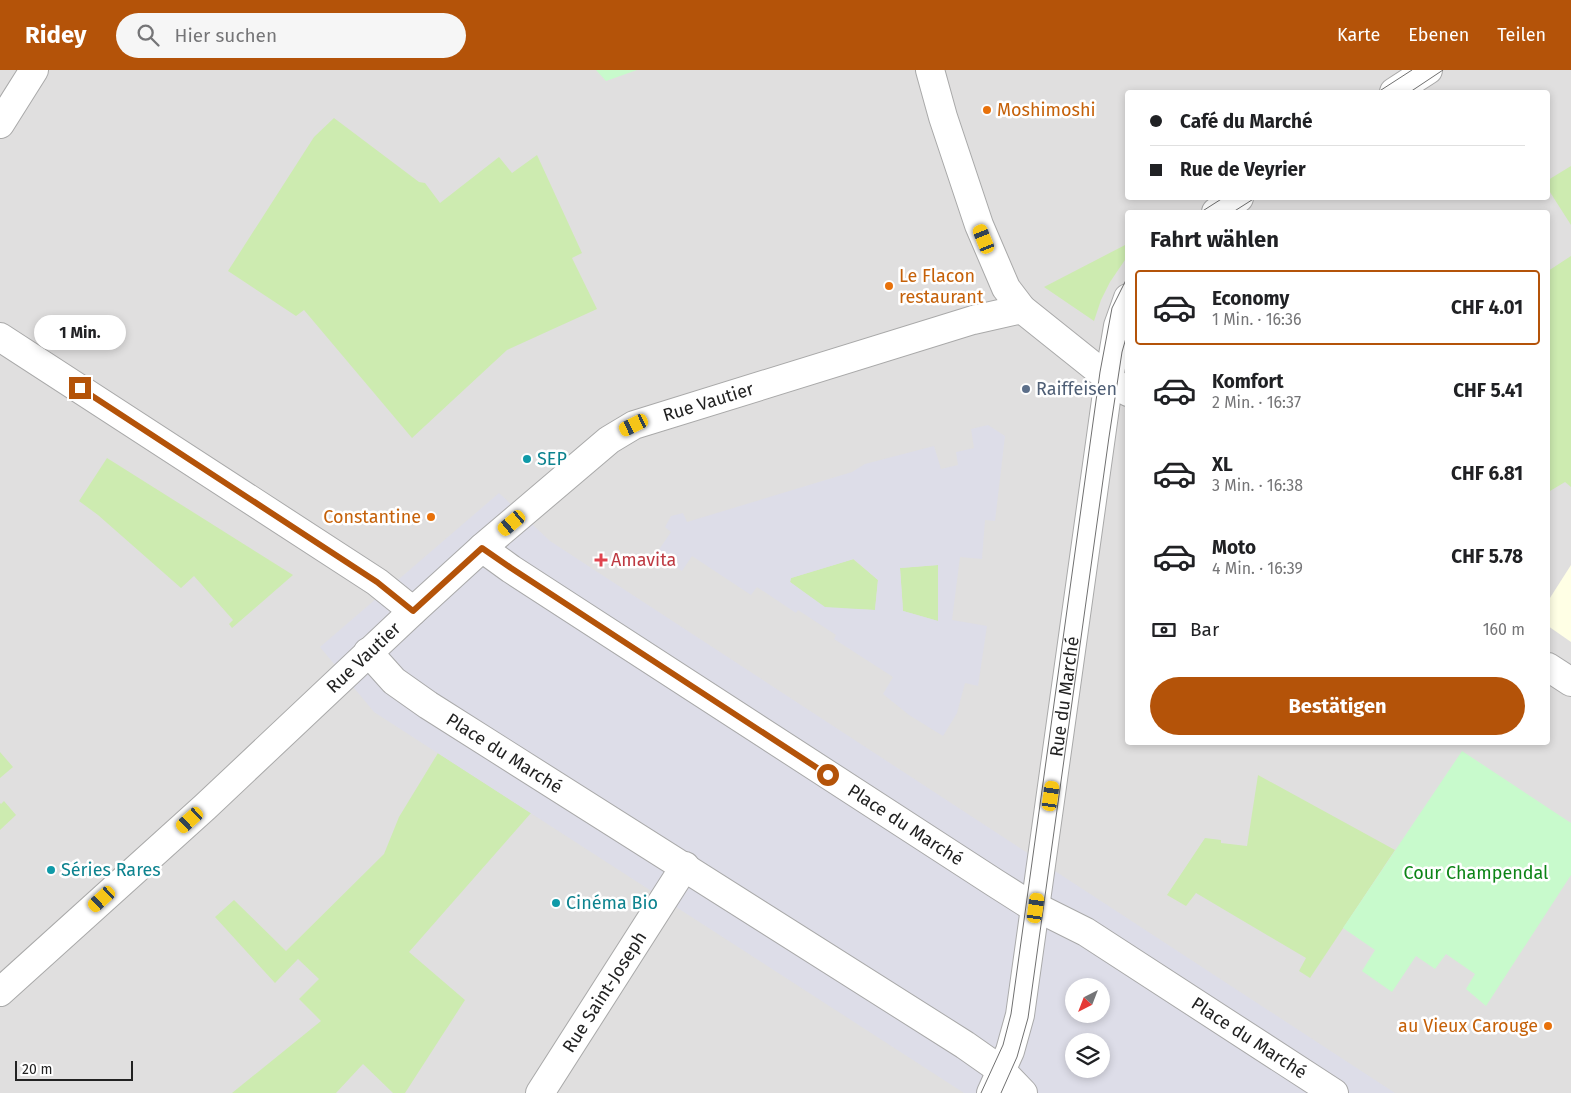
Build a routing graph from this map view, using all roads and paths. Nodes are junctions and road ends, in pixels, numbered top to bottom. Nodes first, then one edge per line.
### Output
1 (34, 70) edge
2 (930, 70) edge
3 (1428, 70) edge
4 (1397, 90) edge
5 (0, 124) edge
6 (1236, 200) edge
7 (1219, 210) edge
8 (1125, 306) edge
9 (1022, 309) junction
10 (0, 337) edge
11 (1118, 385) edge
12 (482, 548) junction
13 (413, 611) junction
14 (368, 652) junction
15 (1550, 668) edge
16 (1571, 682) edge
17 (685, 866) junction
18 (1036, 908) junction
19 (0, 992) edge
20 (996, 1082) edge
21 (540, 1093) edge
22 (1023, 1093) edge
23 (1334, 1093) edge

1 - 5 street
2 - 9 street
3 - 4 street
6 - 7 street
8 - 11 street, Rue du Marché
9 - 11 street
9 - 12 street, Rue Vautier
10 - 13 street
11 - 18 street, Rue du Marché
12 - 13 street, Rue Vautier
12 - 18 street, Place du Marché
13 - 14 street, Rue Vautier
14 - 17 street, Place du Marché
14 - 19 street, Rue Vautier
15 - 16 street
17 - 20 street, Place du Marché
17 - 21 street, Rue Saint-Joseph
18 - 20 street, Rue du Marché
18 - 23 street, Place du Marché
20 - 22 street, Place du Marché

